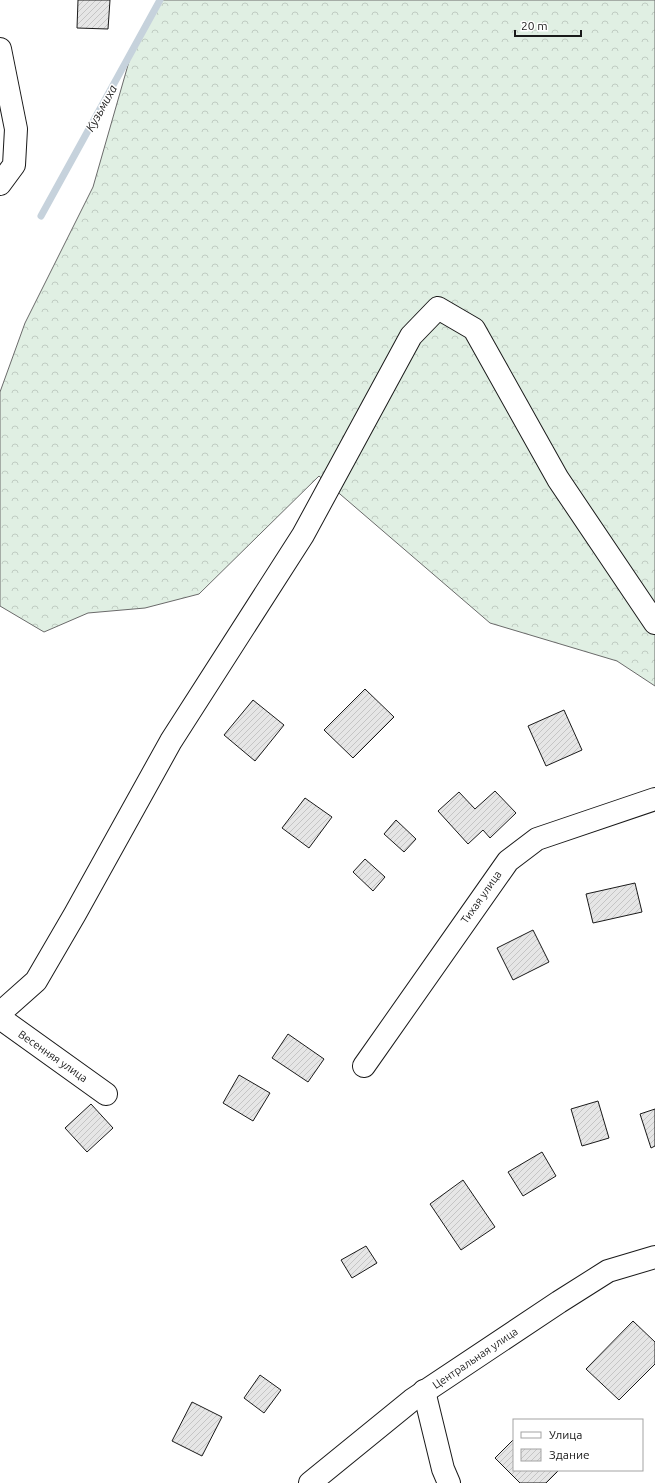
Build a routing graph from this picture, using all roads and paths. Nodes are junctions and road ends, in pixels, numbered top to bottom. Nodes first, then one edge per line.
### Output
1 (0, 49) edge
2 (0, 184) edge
3 (655, 623) edge
4 (655, 799) edge
5 (0, 1013) edge
6 (0, 1018) edge
7 (364, 1066) dead end
8 (106, 1094) dead end
9 (655, 1257) edge
10 (424, 1391) junction
11 (310, 1483) edge
12 (449, 1483) edge

1 - 2 street
3 - 5 street
4 - 7 street, Тихая улица
6 - 8 street, Весенняя улица
9 - 10 street, Центральная улица
10 - 11 street, Центральная улица
10 - 12 street

